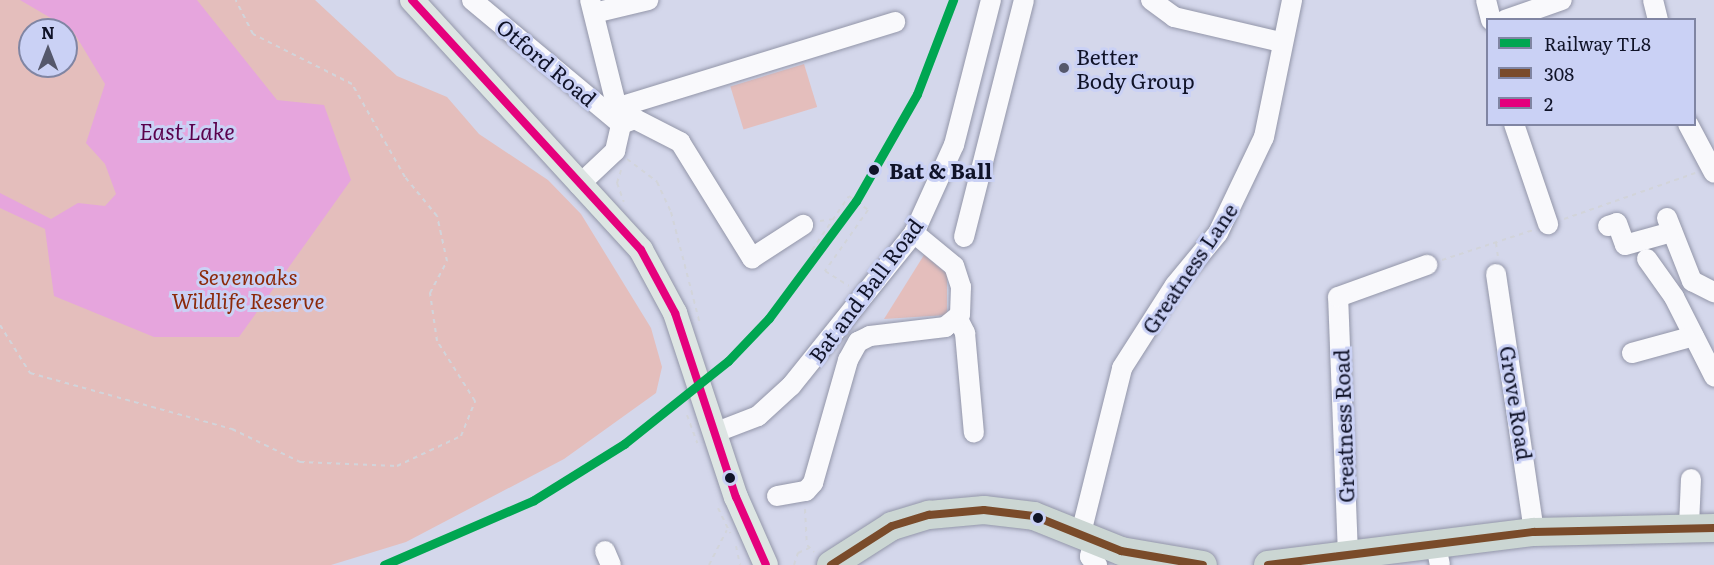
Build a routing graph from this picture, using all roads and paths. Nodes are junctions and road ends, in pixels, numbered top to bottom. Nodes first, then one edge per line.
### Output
1 (236, 0) edge
2 (412, 0) edge
3 (472, 0) edge
4 (648, 0) edge
5 (991, 0) edge
6 (1024, 0) edge
7 (1151, 0) edge
8 (1292, 0) edge
9 (1486, 0) edge
10 (1562, 0) edge
11 (1653, 0) edge
12 (592, 7) edge
13 (1490, 18) edge
14 (1511, 18) edge
15 (1658, 18) edge
16 (895, 22) dead end
17 (1281, 42) junction
18 (620, 116) junction
19 (1515, 126) edge
20 (1689, 126) edge
21 (954, 145) junction
22 (615, 151) junction
23 (983, 161) junction
24 (1713, 170) edge
25 (579, 185) junction
26 (803, 225) dead end
27 (1548, 225) junction
28 (1608, 226) dead end
29 (914, 233) junction
30 (964, 237) dead end
31 (1496, 243) junction
32 (1497, 249) dead end
33 (812, 250) dead end
34 (1647, 259) dead end
35 (1427, 265) joint
36 (1496, 274) dead end
37 (1714, 292) edge
38 (863, 296) junction
39 (958, 319) junction
40 (0, 325) edge
41 (702, 333) dead end
42 (1694, 336) junction
43 (1632, 353) dead end
44 (1714, 376) edge
45 (714, 433) junction
46 (974, 433) dead end
47 (1691, 479) dead end
48 (804, 492) junction
49 (777, 496) dead end
50 (1702, 527) edge
51 (728, 530) dead end
52 (1534, 532) junction
53 (1090, 553) edge
54 (1348, 555) junction
55 (1438, 555) edge
56 (821, 557) edge
57 (709, 565) edge
58 (766, 565) edge
59 (794, 565) edge
60 (1203, 565) edge
61 (1268, 565) edge

1 - 40 path
2 - 25 main road
3 - 18 street, Otford Road
4 - 12 street
5 - 21 street, Bat and Ball Road
6 - 23 street
7 - 17 street
8 - 17 street, Greatness Lane
9 - 13 street
10 - 14 street
11 - 15 street
12 - 18 street
16 - 18 street
17 - 53 street, Greatness Lane
18 - 22 street
18 - 26 street
19 - 27 street
20 - 24 street
21 - 23 street
21 - 29 street, Bat and Ball Road
22 - 25 street
22 - 41 path
23 - 30 street
24 - 27 path
25 - 45 main road
27 - 31 path
28 - 37 street
29 - 38 street, Bat and Ball Road
29 - 39 street
31 - 32 path
31 - 35 path
33 - 38 path
34 - 42 street
35 - 54 street, Greatness Road
36 - 52 street, Grove Road
38 - 45 street, Bat and Ball Road
39 - 46 street
39 - 48 street
42 - 43 street
42 - 44 street
45 - 58 main road
47 - 50 street
48 - 49 street
48 - 56 path
50 - 52 highway
51 - 57 path
52 - 55 highway
53 - 56 highway
53 - 60 highway
54 - 55 highway
54 - 61 highway
56 - 59 path

